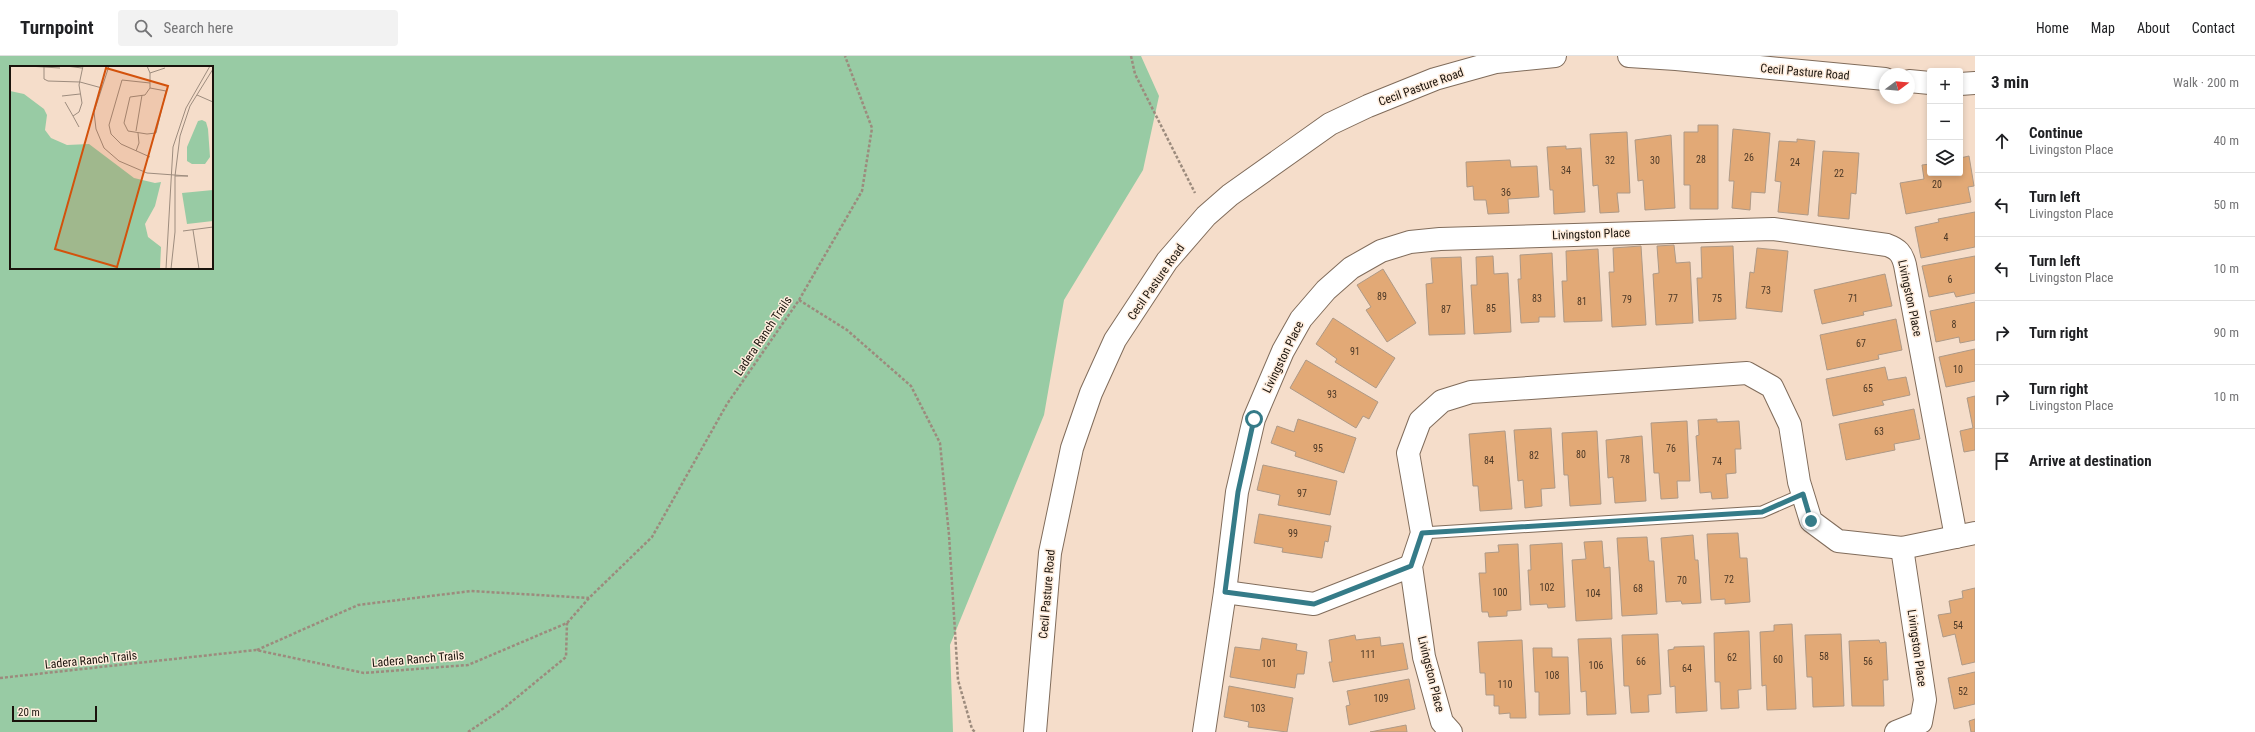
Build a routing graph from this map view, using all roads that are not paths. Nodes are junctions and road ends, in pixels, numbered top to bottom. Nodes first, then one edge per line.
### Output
1 (1555, 56) edge
2 (1629, 56) edge
3 (1760, 62) edge
4 (1879, 78) edge
5 (1915, 82) edge
6 (1975, 82) edge
7 (1927, 83) edge
8 (1963, 84) edge
9 (1803, 494) junction
10 (1422, 533) junction
11 (1965, 535) edge
12 (1902, 548) junction
13 (1411, 566) junction
14 (1225, 592) junction
15 (1035, 732) edge
16 (1204, 732) edge
17 (1451, 732) edge
18 (1896, 732) edge

1 - 15 street, Cecil Pasture Road
2 - 3 street, Cecil Pasture Road
3 - 4 street, Cecil Pasture Road
5 - 7 street
6 - 8 street
9 - 10 lane
9 - 10 street, Livingston Place
9 - 12 street, Livingston Place
10 - 13 street, Livingston Place
11 - 12 street, Livingston Place
11 - 14 street, Livingston Place
12 - 18 street, Livingston Place
13 - 14 street
13 - 17 street, Livingston Place
14 - 16 street, Livingston Place

